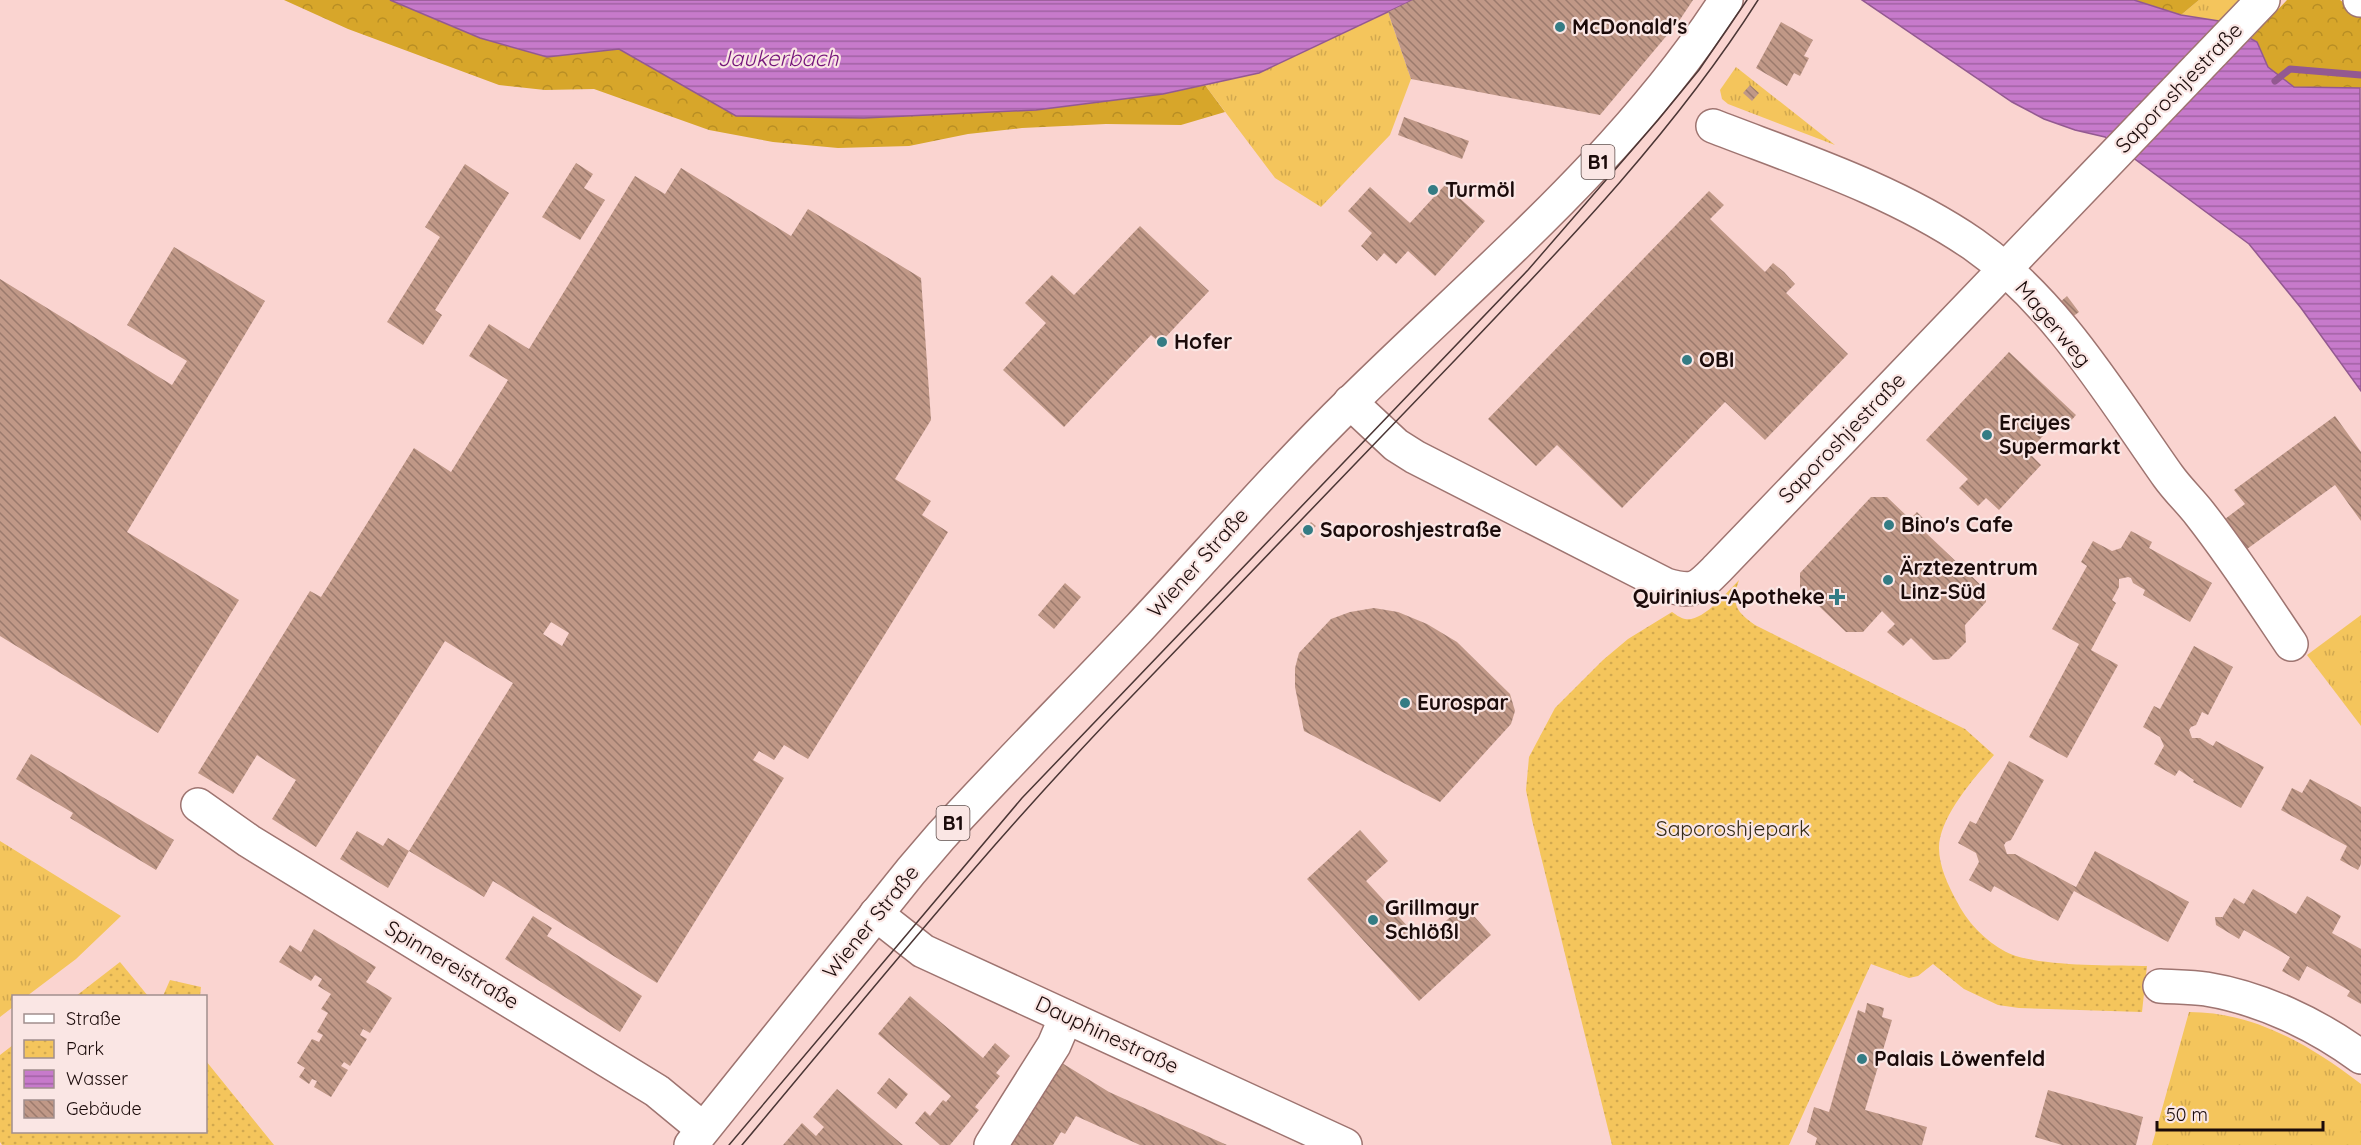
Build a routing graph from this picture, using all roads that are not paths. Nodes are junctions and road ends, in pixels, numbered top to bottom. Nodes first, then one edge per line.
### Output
1 (1726, 0) edge
2 (2261, 2) edge
3 (1713, 126) dead end
4 (2004, 268) junction
5 (1350, 402) junction
6 (2291, 644) dead end
7 (198, 805) dead end
8 (876, 914) junction
9 (2160, 986) dead end
10 (1066, 1017) junction
11 (2361, 1057) edge
12 (697, 1137) edge
13 (991, 1145) edge
14 (1345, 1145) edge

1 - 5 street, Wiener Straße / B1
2 - 4 street, Saporoshjestraße
3 - 4 street, Magerweg
4 - 5 street, Saporoshjestraße
4 - 6 street, Magerweg
5 - 8 street, Wiener Straße / B1
7 - 12 street, Spinnereistraße
8 - 10 street, Dauphinestraße
8 - 12 street, Wiener Straße / B1
9 - 11 street
10 - 13 street
10 - 14 street, Dauphinestraße

